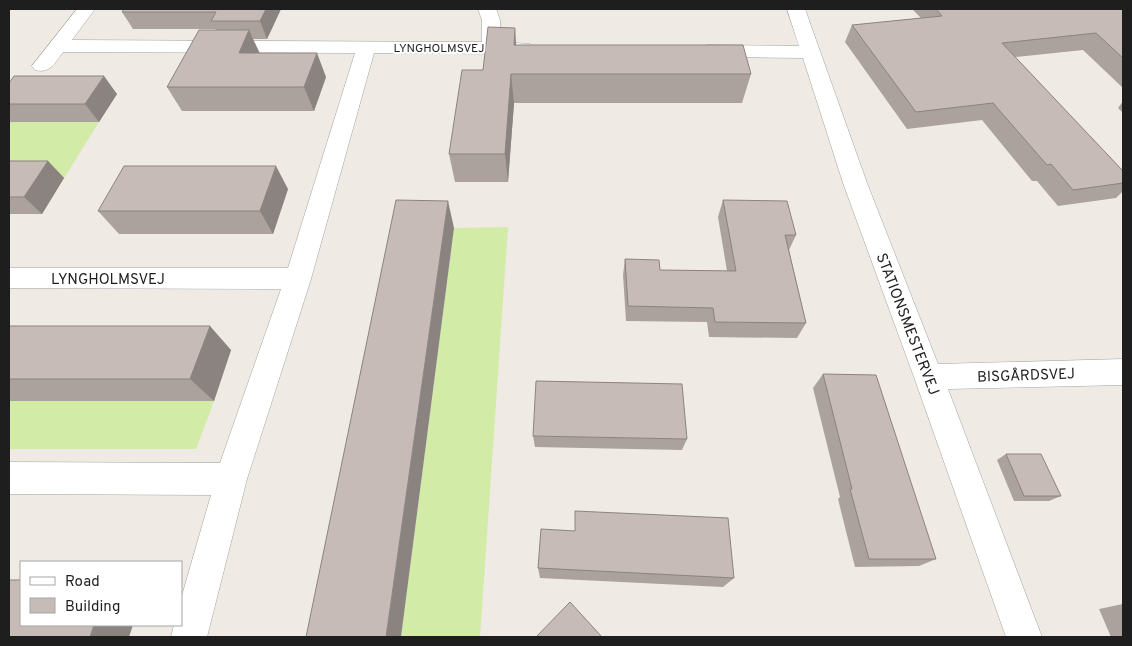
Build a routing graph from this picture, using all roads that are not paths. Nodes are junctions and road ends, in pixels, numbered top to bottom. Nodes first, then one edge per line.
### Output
1 (86, 9) edge
2 (487, 9) edge
3 (796, 9) edge
4 (57, 46) junction
5 (366, 48) junction
6 (492, 48) junction
7 (537, 49) edge
8 (694, 51) edge
9 (812, 52) junction
10 (42, 66) dead end
11 (9, 278) edge
12 (298, 279) junction
13 (1123, 372) edge
14 (929, 377) junction
15 (9, 478) edge
16 (231, 479) junction
17 (189, 637) edge
18 (1024, 637) edge

1 - 4 street
2 - 6 street
3 - 9 street, STATIONSMESTERVEJ
4 - 5 street, LYNGHOLMSVEJ
4 - 10 street
5 - 6 street, LYNGHOLMSVEJ
5 - 12 street
6 - 7 street, LYNGHOLMSVEJ
8 - 9 street
9 - 14 street, STATIONSMESTERVEJ
11 - 12 street, LYNGHOLMSVEJ
12 - 16 street
13 - 14 street, BISGÅRDSVEJ
14 - 18 street, STATIONSMESTERVEJ
15 - 16 street
16 - 17 street

